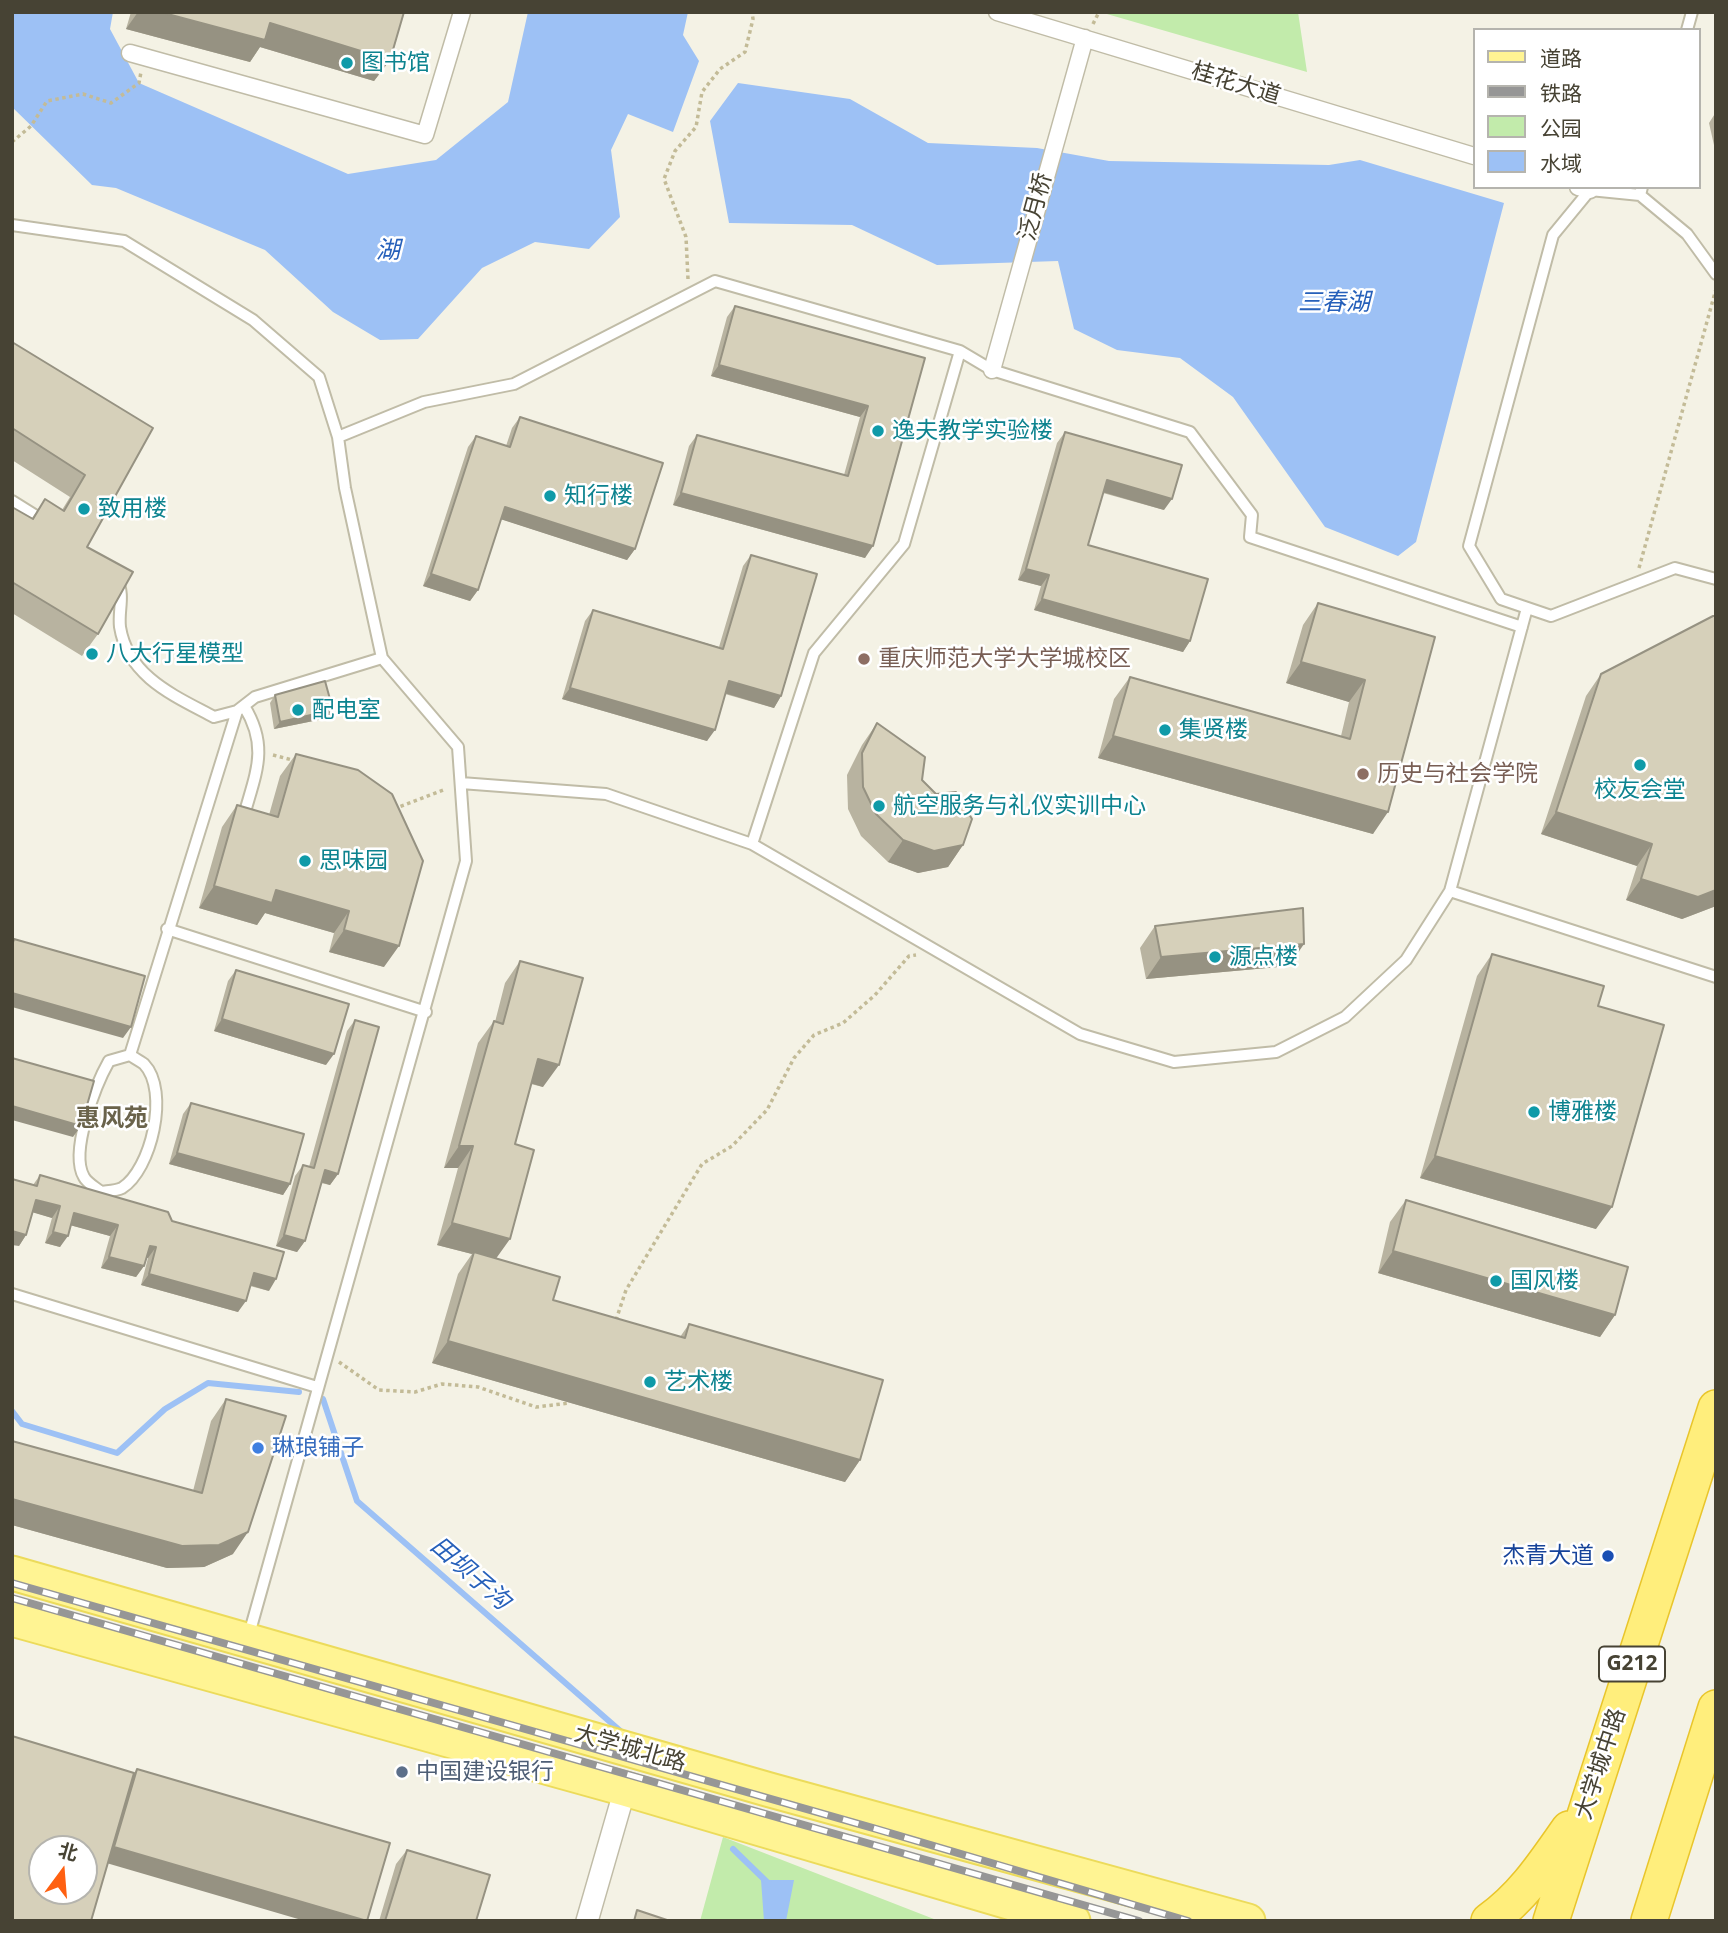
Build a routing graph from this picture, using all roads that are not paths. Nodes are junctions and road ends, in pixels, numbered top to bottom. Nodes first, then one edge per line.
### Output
1 (462, 12) edge
2 (998, 12) edge
3 (1085, 38) junction
4 (130, 53) dead end
5 (1472, 155) edge
6 (1584, 189) edge
7 (1641, 191) edge
8 (12, 225) edge
9 (1716, 274) edge
10 (960, 351) junction
11 (992, 370) junction
12 (338, 437) junction
13 (12, 501) edge
14 (52, 526) edge
15 (109, 565) edge
16 (1716, 579) edge
17 (1527, 608) junction
18 (1522, 627) junction
19 (382, 659) junction
20 (240, 708) junction
21 (461, 783) junction
22 (241, 826) edge
23 (752, 844) junction
24 (1450, 891) junction
25 (167, 929) junction
26 (1716, 976) edge
27 (426, 1012) junction
28 (130, 1055) junction
29 (12, 1294) edge
30 (317, 1387) junction
31 (1716, 1408) edge
32 (12, 1573) edge
33 (12, 1619) edge
34 (247, 1640) junction
35 (1716, 1708) edge
36 (635, 1792) junction
37 (1589, 1800) junction
38 (1680, 1821) junction
39 (975, 1846) junction
40 (964, 1889) junction
41 (587, 1921) edge
42 (1073, 1921) edge
43 (1248, 1921) edge
44 (1489, 1921) edge
45 (1551, 1921) edge
46 (1648, 1921) edge
47 (1674, 1921) edge

1 - 4 street
2 - 3 street, 桂花大道
3 - 5 street, 桂花大道
3 - 11 street, 泛月桥
6 - 7 lane
6 - 17 lane
7 - 9 lane
8 - 12 lane
10 - 11 lane
10 - 12 lane
10 - 23 lane
11 - 18 lane
12 - 19 lane
13 - 14 lane
15 - 20 lane
16 - 17 lane
17 - 18 lane
18 - 24 lane
19 - 20 lane
19 - 21 lane
20 - 22 lane
20 - 25 lane
21 - 23 lane
21 - 27 lane
23 - 24 lane
24 - 26 lane
25 - 27 lane
25 - 28 lane
27 - 30 lane
28 - 28 lane
29 - 30 lane
30 - 34 lane
31 - 37 highway, 大学城中路 / G212
32 - 34 main road, 大学城北路
33 - 36 main road, 大学城北路
34 - 39 main road, 大学城北路
35 - 38 highway
36 - 40 main road, 大学城北路
36 - 41 street
37 - 44 highway
37 - 45 highway, 大学城中路 / G212
38 - 46 highway
38 - 47 highway
39 - 40 main road
39 - 43 main road, 大学城北路
40 - 42 main road, 大学城北路

